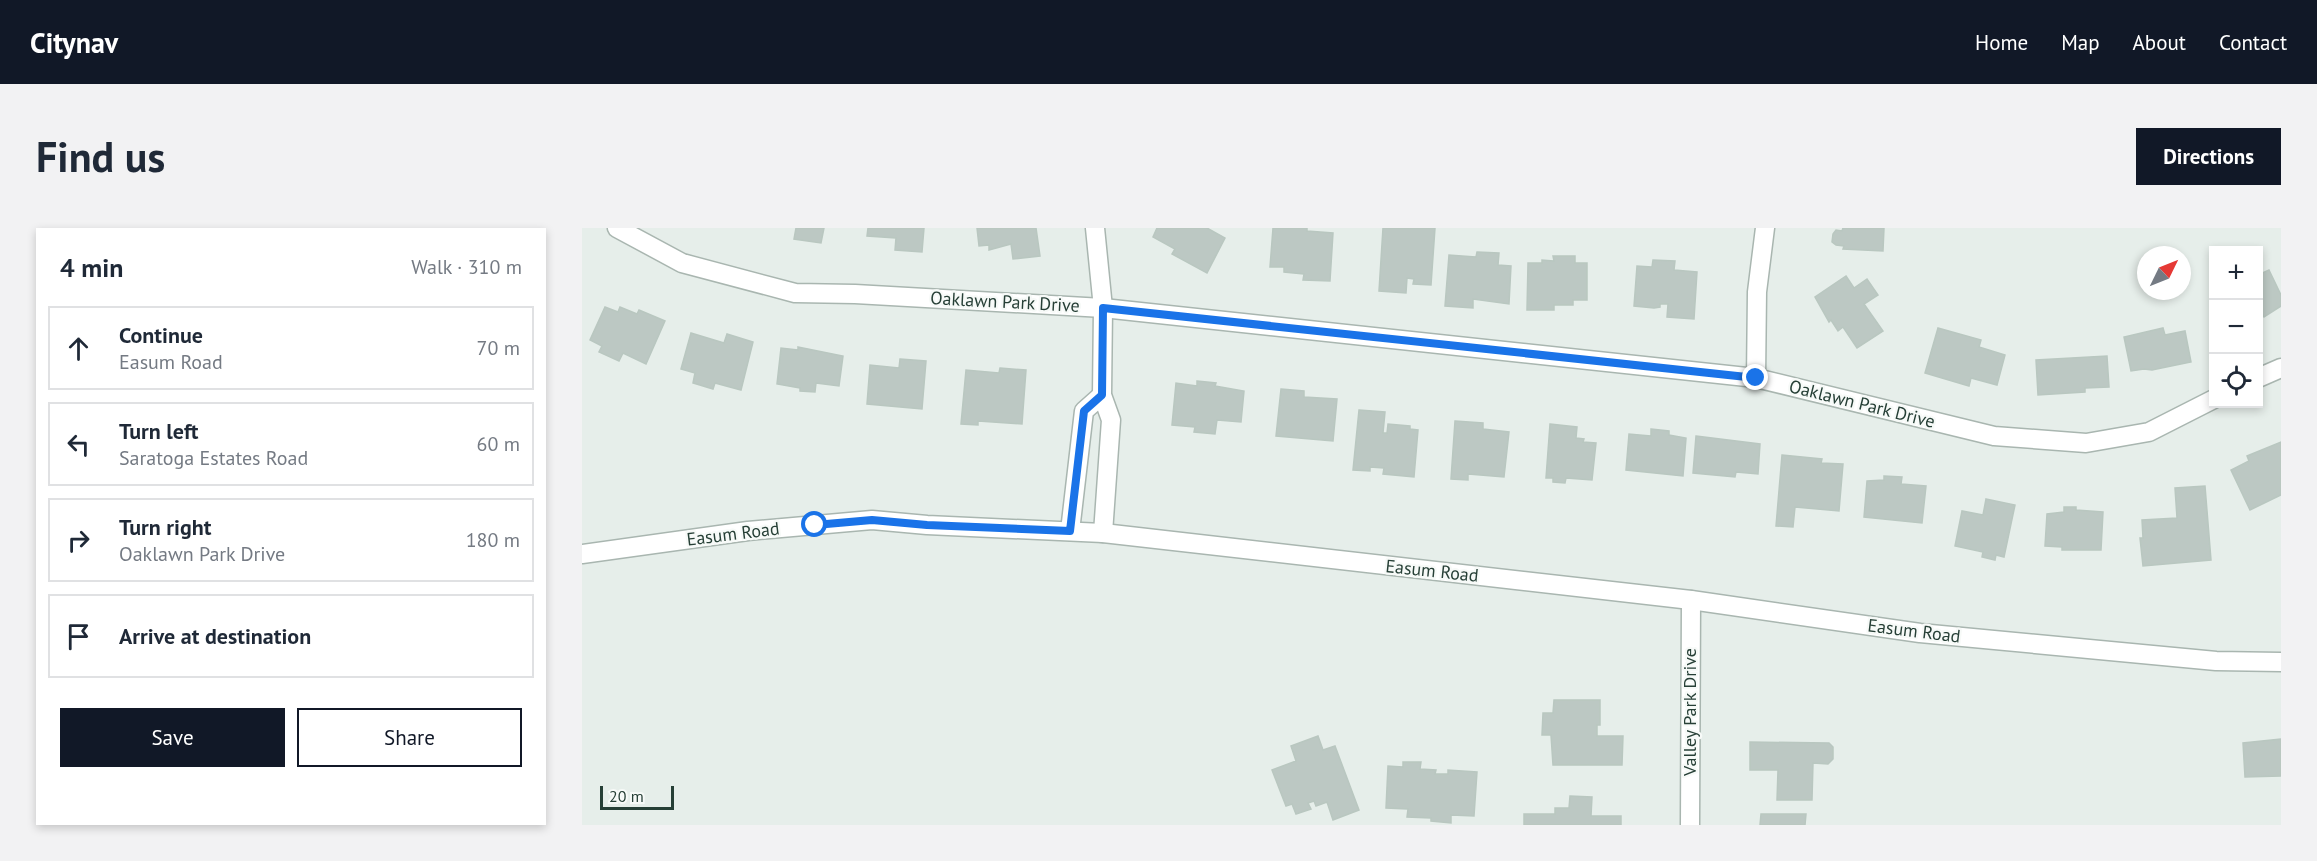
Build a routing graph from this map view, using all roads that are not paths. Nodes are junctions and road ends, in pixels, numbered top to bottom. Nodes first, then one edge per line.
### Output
1 (617, 228) edge
2 (1095, 228) edge
3 (1766, 228) edge
4 (1103, 308) junction
5 (2281, 368) edge
6 (2263, 376) edge
7 (1756, 378) junction
8 (1102, 395) junction
9 (2209, 402) edge
10 (1070, 531) junction
11 (1103, 533) junction
12 (582, 554) edge
13 (1691, 600) junction
14 (2281, 662) edge
15 (1690, 825) edge

1 - 4 street, Oaklawn Park Drive
2 - 4 street
3 - 7 street
4 - 7 street, Oaklawn Park Drive
4 - 8 street
5 - 6 street
7 - 9 street, Oaklawn Park Drive
8 - 10 street
8 - 11 street
10 - 11 street, Easum Road
10 - 12 street, Easum Road
11 - 13 street, Easum Road
13 - 14 street, Easum Road
13 - 15 street, Valley Park Drive

